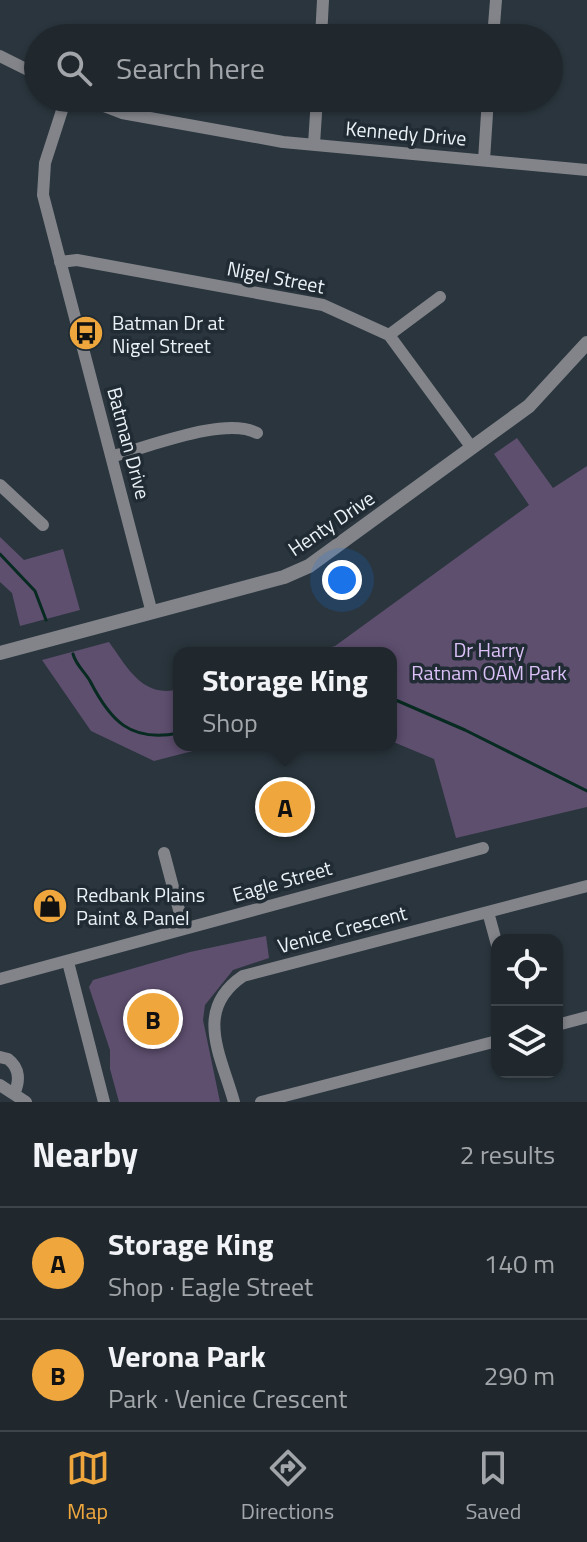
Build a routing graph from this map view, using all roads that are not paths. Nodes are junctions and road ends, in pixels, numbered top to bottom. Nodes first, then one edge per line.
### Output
1 (323, 0) edge
2 (496, 0) edge
3 (322, 24) edge
4 (494, 24) edge
5 (0, 56) edge
6 (24, 68) edge
7 (62, 112) edge
8 (128, 112) edge
9 (316, 112) edge
10 (487, 112) edge
11 (314, 144) junction
12 (484, 160) junction
13 (587, 170) edge
14 (60, 262) junction
15 (440, 297) dead end
16 (389, 335) junction
17 (587, 343) edge
18 (257, 433) dead end
19 (472, 448) junction
20 (113, 456) junction
21 (0, 485) edge
22 (43, 525) dead end
23 (152, 613) junction
24 (0, 653) edge
25 (483, 848) dead end
26 (164, 853) dead end
27 (587, 886) edge
28 (488, 912) junction
29 (184, 929) junction
30 (494, 934) edge
31 (68, 962) junction
32 (0, 979) edge
33 (587, 1017) edge
34 (563, 1023) edge
35 (491, 1043) edge
36 (0, 1057) edge
37 (0, 1085) edge
38 (14, 1094) junction
39 (103, 1100) edge
40 (26, 1102) edge
41 (89, 1102) edge
42 (234, 1102) edge
43 (261, 1102) edge

1 - 3 street
2 - 4 street
5 - 6 street
7 - 14 street, Batman Drive
8 - 11 street, Kennedy Drive
9 - 11 street
10 - 12 street
11 - 12 street, Kennedy Drive
12 - 13 street, Kennedy Drive
14 - 16 street, Nigel Street
14 - 20 street, Batman Drive
15 - 16 street
16 - 19 street, Nigel Street
17 - 19 street, Henty Drive
18 - 20 street
19 - 23 street, Henty Drive
20 - 23 street, Batman Drive
21 - 22 street
23 - 24 street, Henty Drive
25 - 29 street, Eagle Street
26 - 29 street
27 - 28 street, Venice Crescent
28 - 30 street
28 - 42 street, Venice Crescent
29 - 31 street, Eagle Street
31 - 32 street, Eagle Street
31 - 39 street
33 - 34 street
35 - 43 street
36 - 38 street
37 - 38 street
38 - 40 street
39 - 41 street

